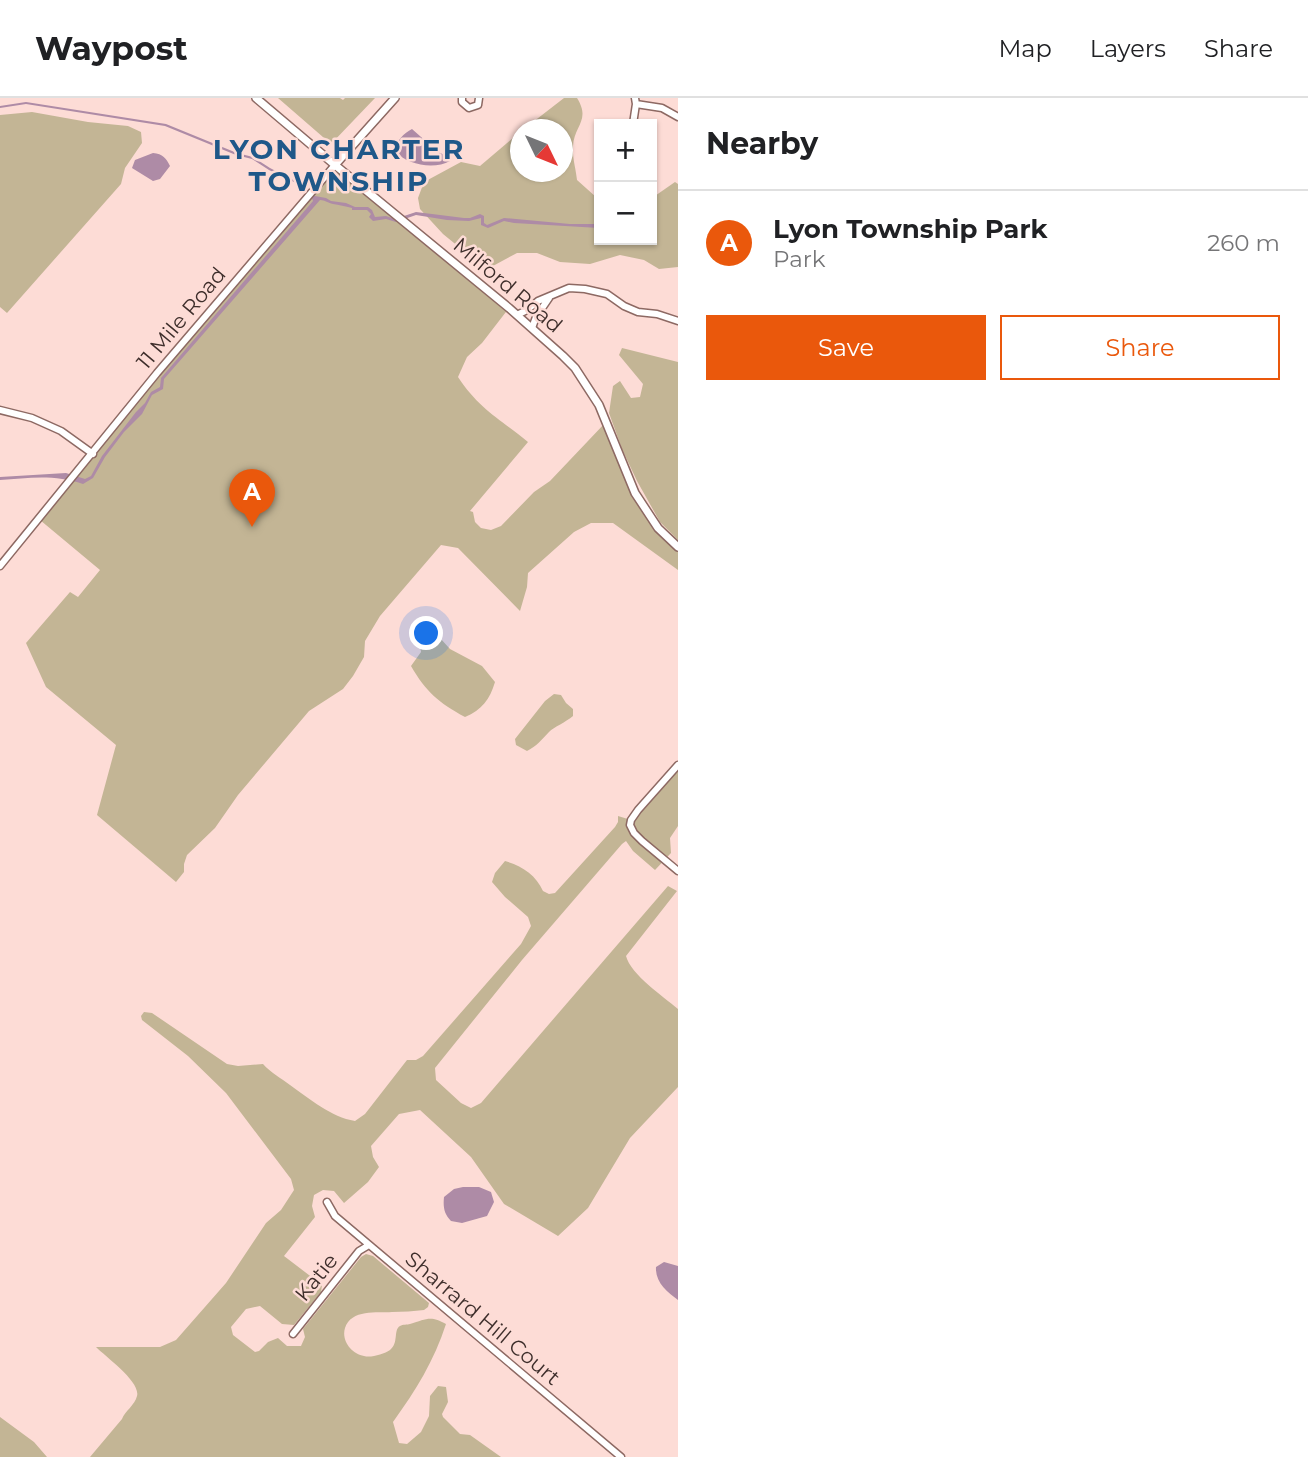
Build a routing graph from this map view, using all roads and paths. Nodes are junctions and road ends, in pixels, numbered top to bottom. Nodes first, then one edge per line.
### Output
1 (256, 98) edge
2 (395, 98) edge
3 (462, 98) edge
4 (479, 98) edge
5 (635, 101) edge
6 (678, 117) edge
7 (633, 119) edge
8 (335, 165) junction
9 (550, 296) junction
10 (677, 313) edge
11 (517, 315) junction
12 (676, 321) edge
13 (532, 328) junction
14 (0, 410) edge
15 (93, 454) junction
16 (678, 547) edge
17 (0, 566) edge
18 (678, 765) edge
19 (678, 871) edge
20 (327, 1202) dead end
21 (369, 1245) junction
22 (293, 1334) dead end
23 (621, 1457) edge

1 - 8 street, Milford Road
2 - 8 street, 11 Mile Road
3 - 4 street
5 - 6 street
5 - 7 street
8 - 11 street, Milford Road
8 - 15 street, 11 Mile Road
9 - 11 street
9 - 12 street
9 - 13 street
10 - 12 street
11 - 13 street, Milford Road
13 - 16 street, Milford Road
14 - 15 street
15 - 17 street, 11 Mile Road
18 - 19 street
20 - 21 street, Sharrard Hill Court
21 - 22 street, Katie
21 - 23 street, Sharrard Hill Court

